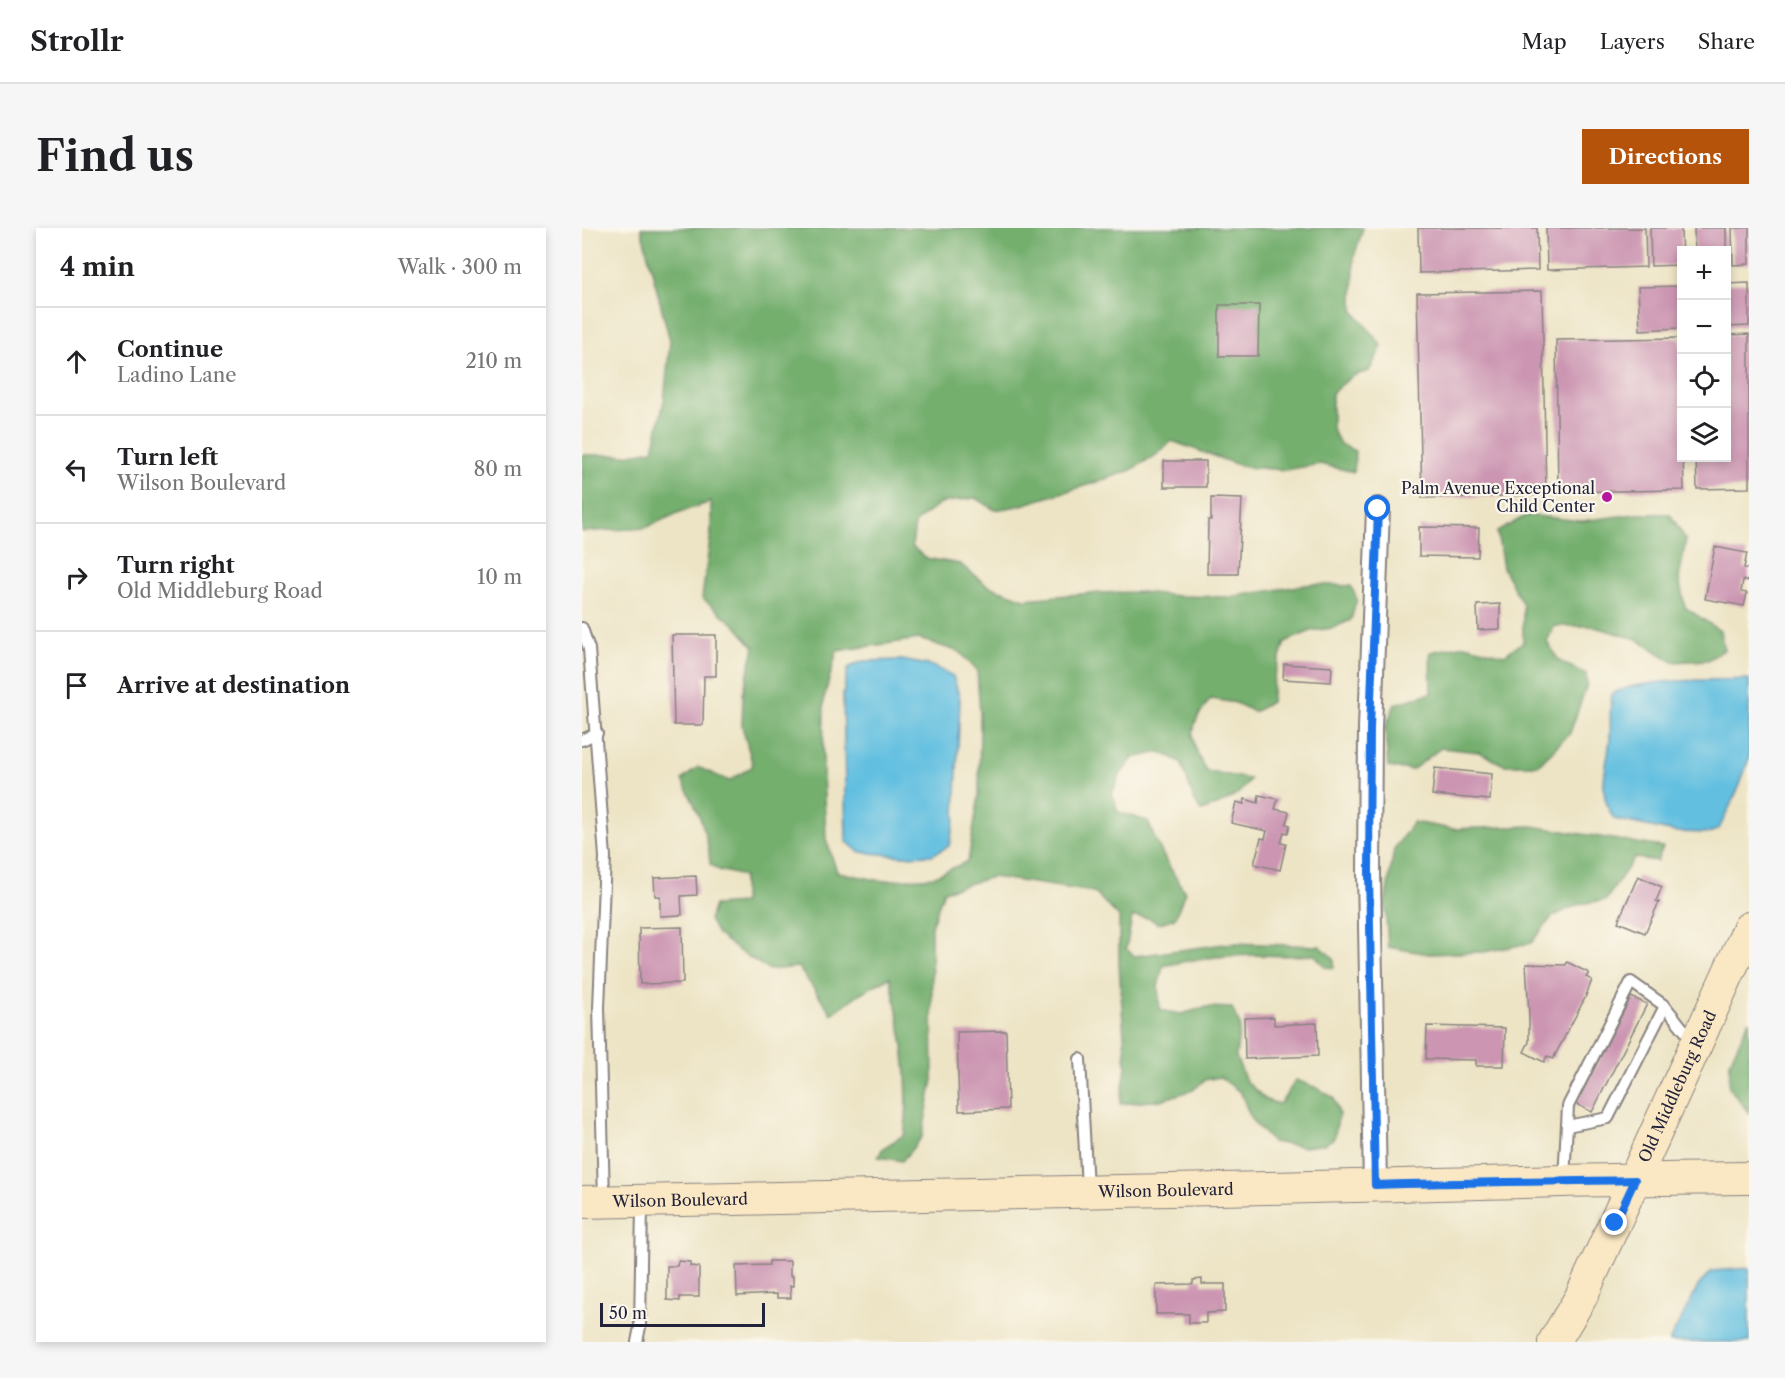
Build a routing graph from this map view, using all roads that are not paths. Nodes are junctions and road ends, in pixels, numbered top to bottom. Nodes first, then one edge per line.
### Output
1 (1378, 509) dead end
2 (582, 628) edge
3 (597, 734) junction
4 (582, 740) edge
5 (1749, 928) edge
6 (1665, 1006) junction
7 (1696, 1045) junction
8 (1080, 1059) dead end
9 (1567, 1126) junction
10 (1749, 1178) edge
11 (1635, 1180) junction
12 (1564, 1182) junction
13 (1375, 1185) junction
14 (1087, 1192) junction
15 (642, 1201) junction
16 (593, 1202) edge
17 (637, 1342) edge
18 (1554, 1342) edge

1 - 13 street
2 - 3 lane
3 - 4 lane
3 - 16 lane
5 - 7 main road, Old Middleburg Road
6 - 7 lane
6 - 9 lane
6 - 9 lane
7 - 11 main road, Old Middleburg Road
8 - 14 lane
9 - 12 lane
10 - 11 main road, Wilson Boulevard
11 - 12 main road, Wilson Boulevard
11 - 18 main road, Old Middleburg Road
12 - 13 main road, Wilson Boulevard
13 - 14 main road, Wilson Boulevard
14 - 15 main road, Wilson Boulevard
15 - 16 main road, Wilson Boulevard
15 - 17 lane

